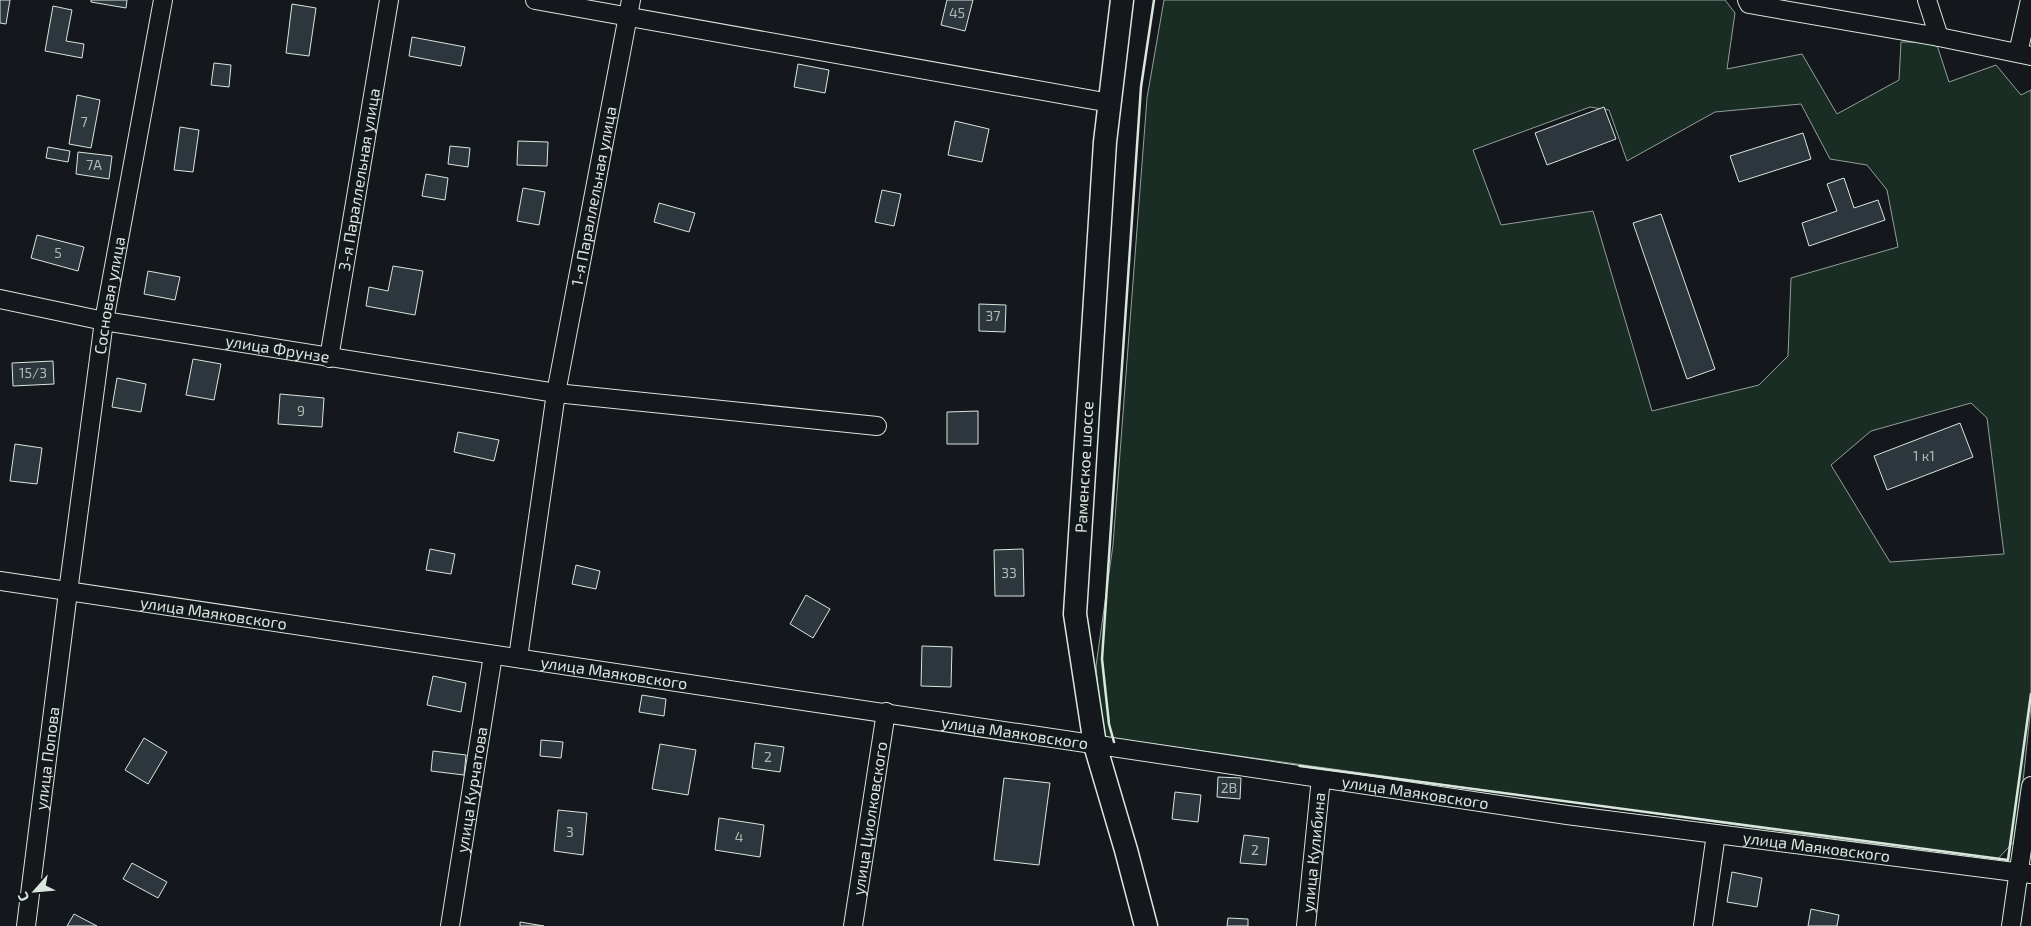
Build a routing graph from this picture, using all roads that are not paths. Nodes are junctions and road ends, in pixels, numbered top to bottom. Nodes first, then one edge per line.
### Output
1 (163, 0) edge
2 (389, 0) edge
3 (535, 0) edge
4 (1122, 0) edge
5 (1748, 0) edge
6 (1927, 0) edge
7 (2030, 0) edge
8 (629, 8) edge
9 (1939, 37) junction
10 (2024, 55) edge
11 (1110, 103) junction
12 (0, 299) edge
13 (104, 321) junction
14 (329, 358) junction
15 (556, 393) junction
16 (877, 426) dead end
17 (0, 581) edge
18 (68, 592) junction
19 (493, 655) junction
20 (518, 658) junction
21 (886, 712) junction
22 (1095, 745) junction
23 (1321, 778) junction
24 (2031, 786) edge
25 (1716, 834) junction
26 (2025, 873) edge
27 (26, 926) edge
28 (450, 926) edge
29 (854, 926) edge
30 (1146, 926) edge
31 (1306, 926) edge
32 (1703, 926) edge
33 (2011, 926) edge

1 - 13 street, Сосновая улица
2 - 14 street, 3-я Параллельная улица
3 - 8 street
4 - 11 main road, Раменское шоссе
5 - 9 street
6 - 9 street
7 - 10 street
8 - 11 street
8 - 15 street, 1-я Параллельная улица
9 - 10 street
11 - 22 main road, Раменское шоссе
12 - 13 street, улица Фрунзе
13 - 14 street, улица Фрунзе
13 - 18 street, Сосновая улица
14 - 15 street, улица Фрунзе
15 - 16 street, улица Фрунзе
15 - 20 street
17 - 18 street, улица Маяковского
18 - 19 street, улица Маяковского
18 - 27 street, улица Попова
19 - 20 street, улица Маяковского
19 - 28 street, улица Курчатова
20 - 21 street, улица Маяковского
21 - 22 street, улица Маяковского
21 - 29 street, улица Циолковского
22 - 23 street, улица Маяковского
22 - 30 main road, Раменское шоссе
23 - 25 street, улица Маяковского
23 - 31 street, улица Кулибина
24 - 26 street
25 - 26 street, улица Маяковского
25 - 32 street
26 - 33 street

